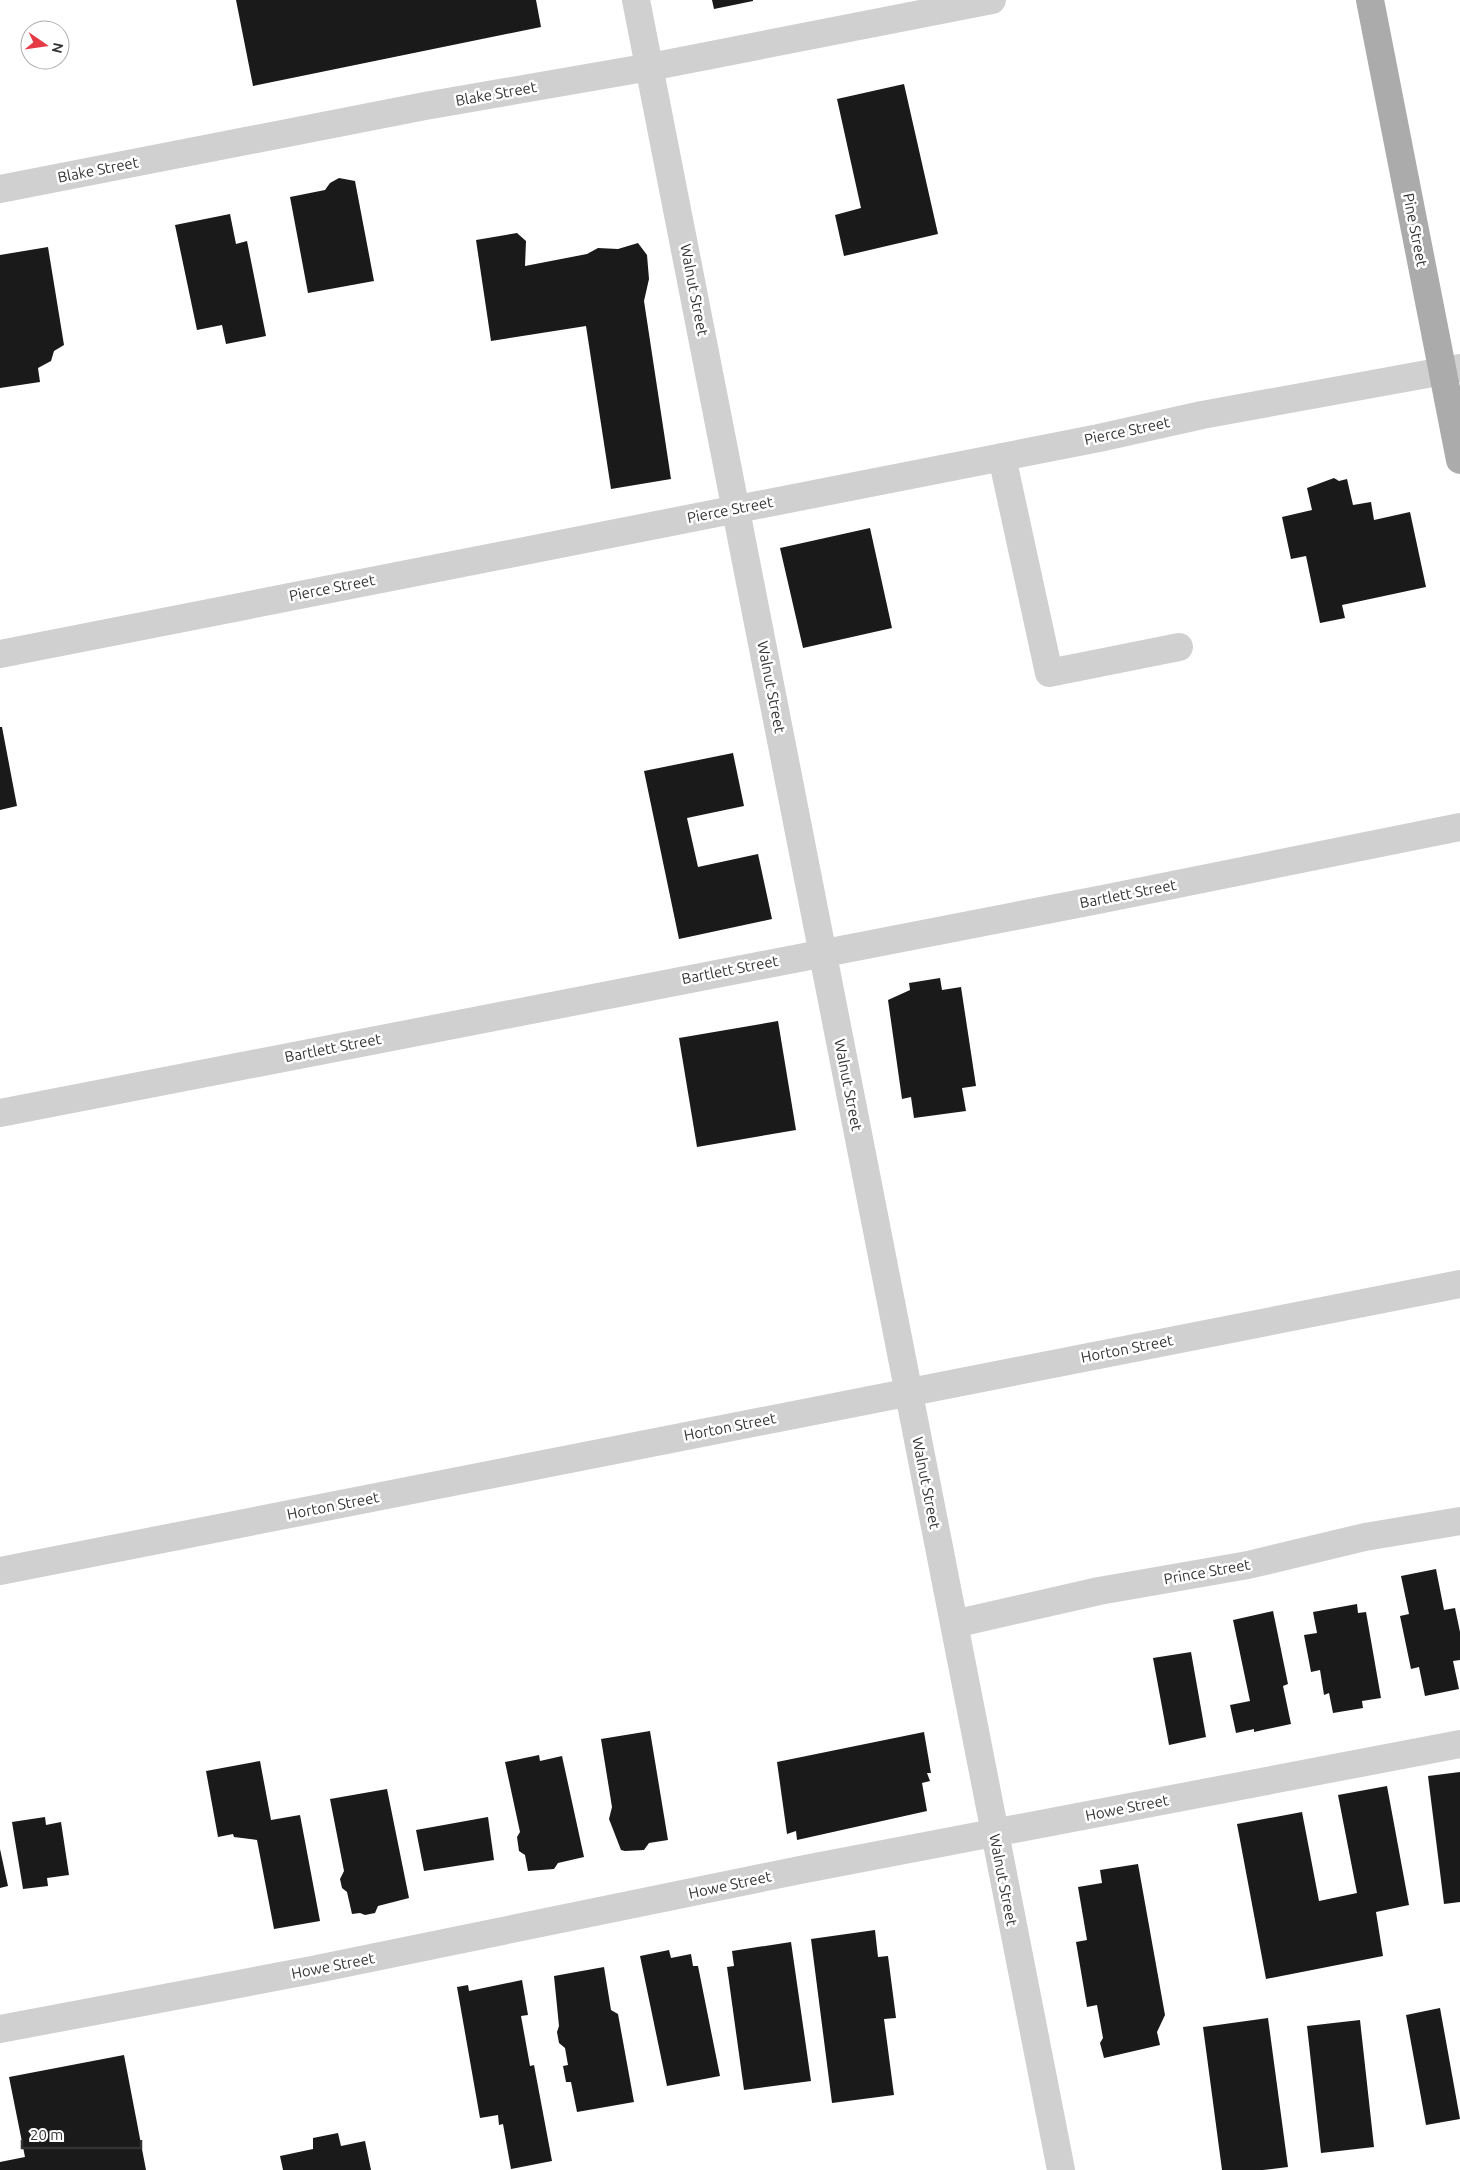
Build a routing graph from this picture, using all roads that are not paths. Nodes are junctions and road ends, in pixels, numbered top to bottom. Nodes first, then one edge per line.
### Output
1 (636, 0) edge
2 (992, 0) edge
3 (1370, 0) edge
4 (650, 67) junction
5 (0, 189) edge
6 (1451, 370) edge
7 (1002, 457) junction
8 (1460, 460) edge
9 (737, 509) junction
10 (1180, 647) dead end
11 (0, 654) edge
12 (1460, 827) edge
13 (823, 952) junction
14 (0, 1113) edge
15 (1460, 1284) edge
16 (908, 1392) junction
17 (1460, 1521) edge
18 (0, 1571) edge
19 (954, 1624) junction
20 (1460, 1744) edge
21 (993, 1833) junction
22 (0, 2030) edge
23 (1060, 2170) edge

1 - 4 street, Walnut Street
2 - 4 street, Blake Street
3 - 6 main road, Pine Street
4 - 5 street, Blake Street
4 - 9 street, Walnut Street
6 - 7 street, Pierce Street
6 - 8 main road, Pine Street
7 - 9 street, Pierce Street
7 - 10 street
9 - 11 street, Pierce Street
9 - 13 street, Walnut Street
12 - 13 street, Bartlett Street
13 - 14 street, Bartlett Street
13 - 16 street, Walnut Street
15 - 16 street, Horton Street
16 - 18 street, Horton Street
16 - 19 street, Walnut Street
17 - 19 street, Prince Street
19 - 21 street, Walnut Street
20 - 21 street, Howe Street
21 - 22 street, Howe Street
21 - 23 street, Walnut Street

